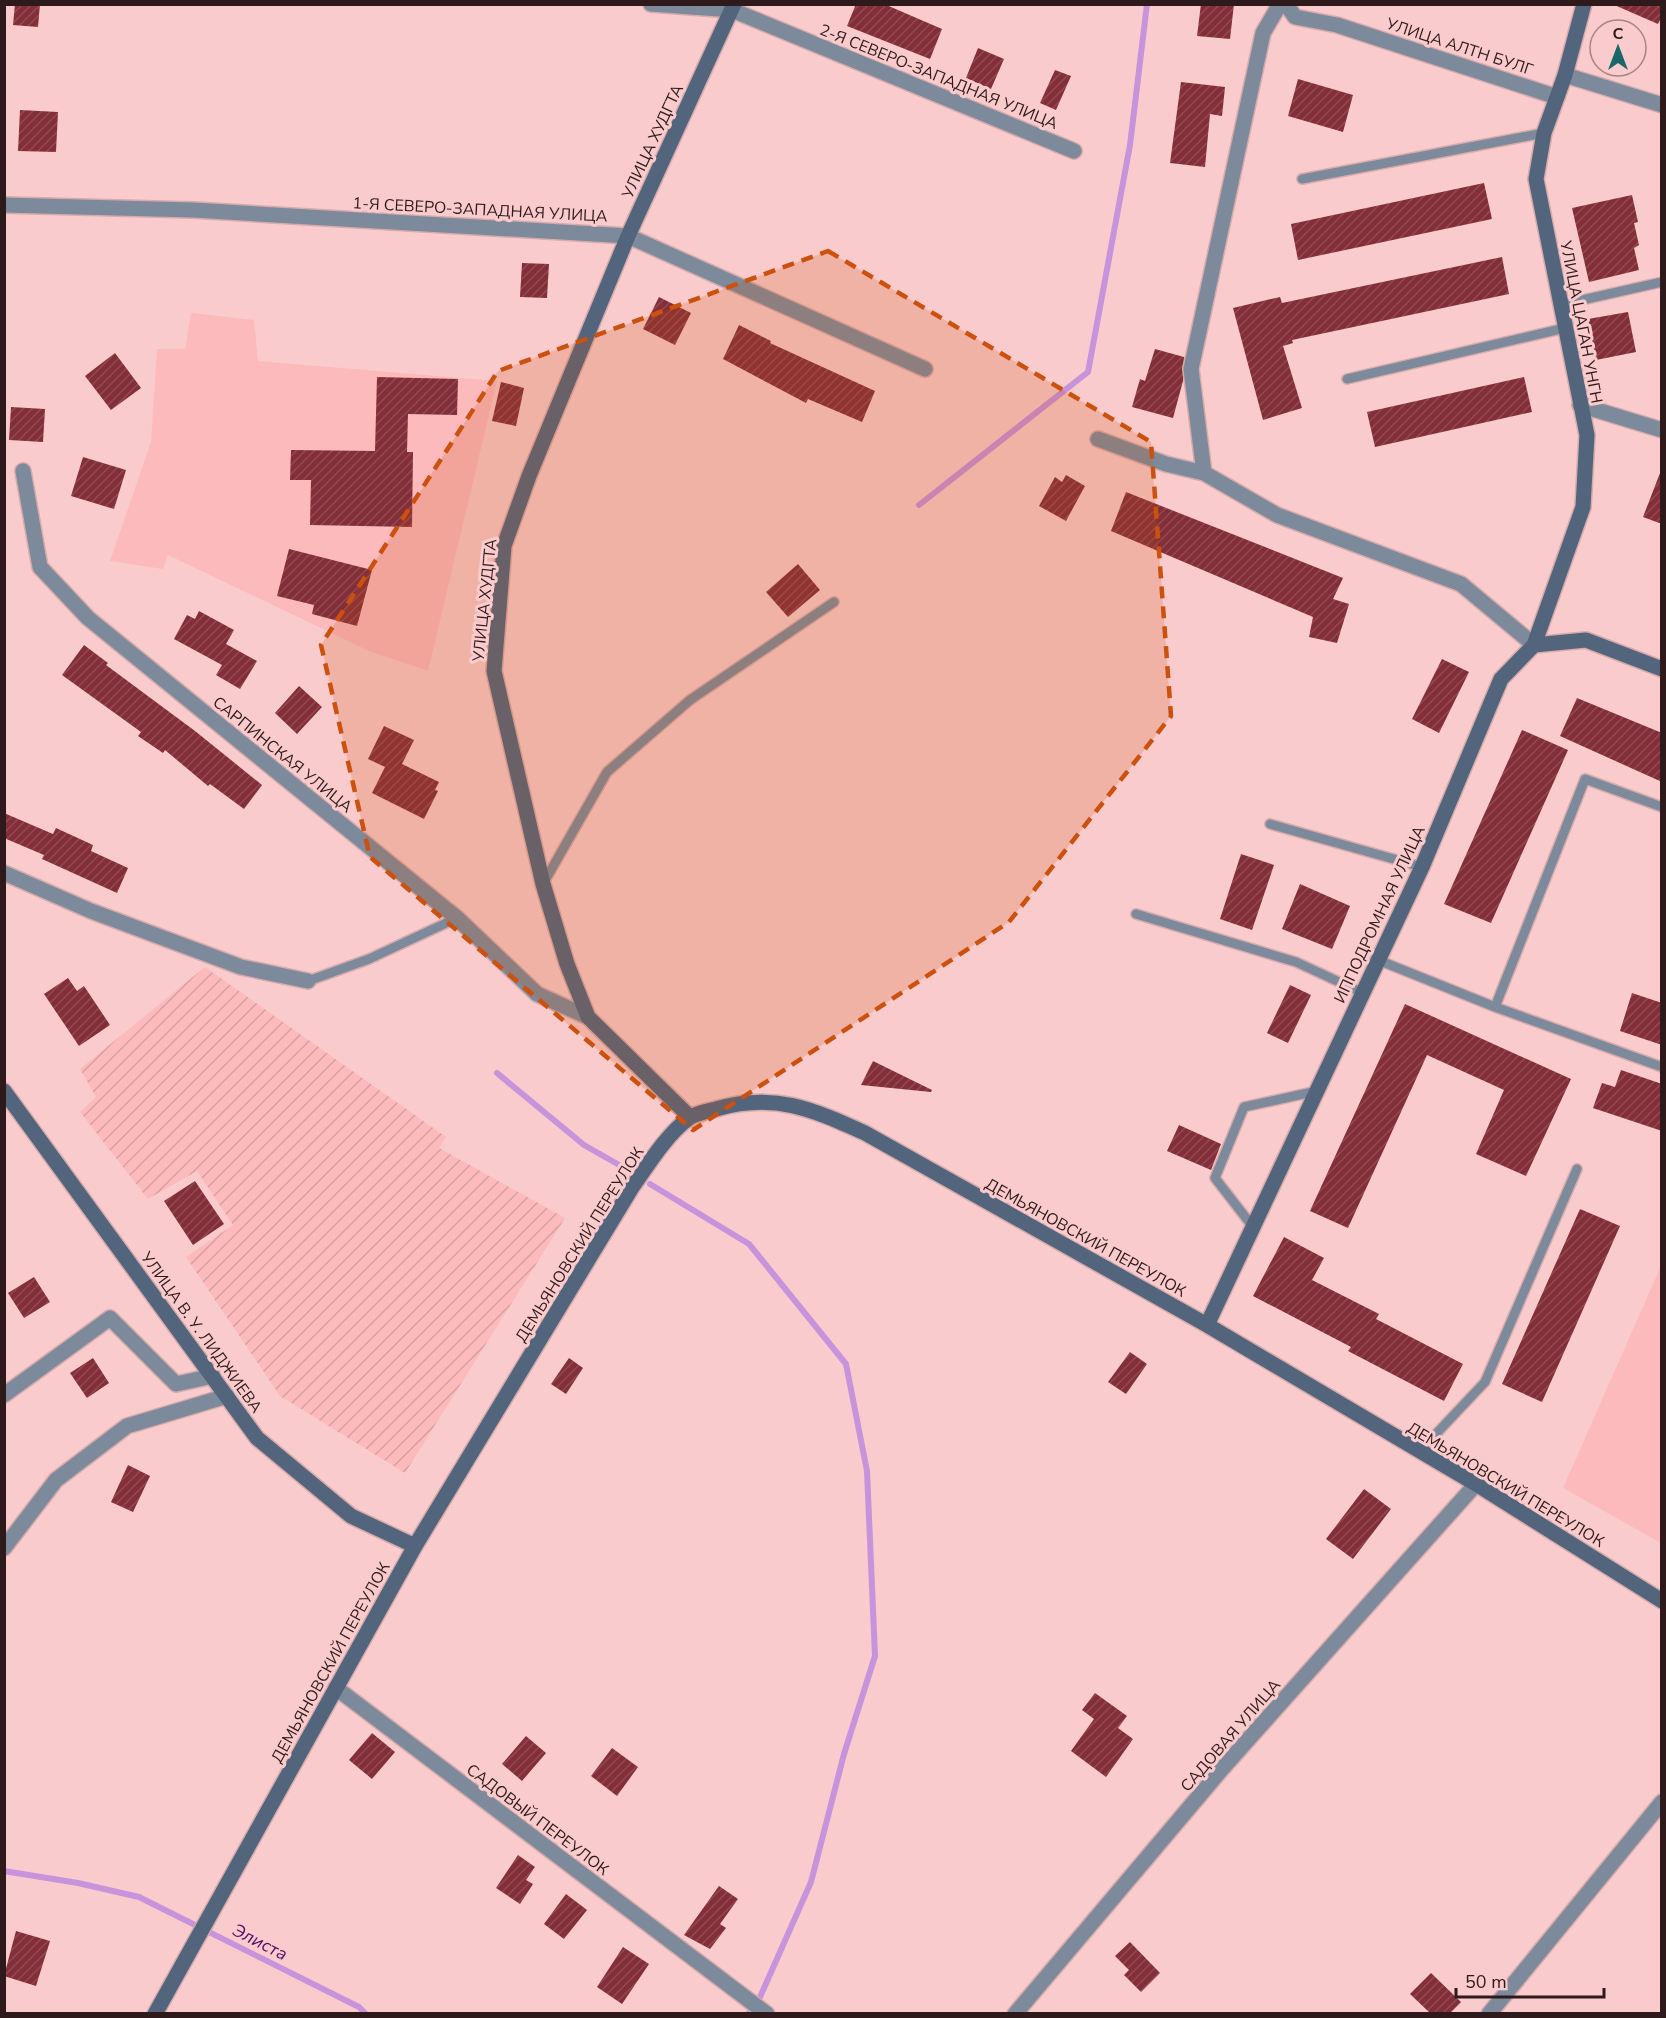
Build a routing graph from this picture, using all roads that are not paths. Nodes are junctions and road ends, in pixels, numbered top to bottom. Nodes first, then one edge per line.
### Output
1 (651, 4) edge
2 (1280, 4) edge
3 (1286, 4) edge
4 (1584, 4) edge
5 (733, 7) edge
6 (1565, 75) junction
7 (1557, 97) junction
8 (1662, 105) edge
9 (1544, 133) junction
10 (1074, 151) dead end
11 (1302, 180) dead end
12 (4, 205) edge
13 (628, 236) junction
14 (1662, 282) edge
15 (1560, 305) junction
16 (1565, 328) junction
17 (925, 369) dead end
18 (1347, 379) dead end
19 (1580, 405) junction
20 (1662, 430) edge
21 (1098, 439) dead end
22 (22, 471) dead end
23 (1204, 473) junction
24 (834, 602) dead end
25 (1534, 645) junction
26 (1662, 669) edge
27 (1662, 807) edge
28 (1270, 824) dead end
29 (1422, 867) junction
30 (4, 873) edge
31 (543, 884) junction
32 (1136, 914) dead end
33 (457, 918) junction
34 (1378, 960) junction
35 (308, 981) joint
36 (1363, 993) junction
37 (1495, 1007) junction
38 (588, 1017) junction
39 (1662, 1067) edge
40 (4, 1091) edge
41 (1317, 1091) junction
42 (690, 1117) junction
43 (1577, 1169) dead end
44 (1253, 1227) junction
45 (1207, 1325) junction
46 (213, 1376) junction
47 (4, 1395) edge
48 (227, 1396) junction
49 (1419, 1452) junction
50 (1476, 1484) junction
51 (415, 1546) junction
52 (4, 1548) edge
53 (1662, 1601) edge
54 (336, 1688) junction
55 (1662, 1802) edge
56 (155, 2013) edge
57 (767, 2013) edge
58 (1015, 2013) edge
59 (1489, 2013) edge

1 - 5 street, 2-Я СЕВЕРО-ЗАПАДНАЯ УЛИЦА
2 - 23 street
3 - 7 street, УЛИЦА АЛТН БУЛГ
4 - 6 street, УЛИЦА ЦАГАН УНГН
5 - 10 street, 2-Я СЕВЕРО-ЗАПАДНАЯ УЛИЦА
5 - 13 street, УЛИЦА ХУДГТА
6 - 7 street, УЛИЦА ЦАГАН УНГН
6 - 8 street
7 - 9 street, УЛИЦА ЦАГАН УНГН
9 - 11 lane
9 - 15 street, УЛИЦА ЦАГАН УНГН
12 - 13 street, 1-Я СЕВЕРО-ЗАПАДНАЯ УЛИЦА
13 - 17 street, 1-Я СЕВЕРО-ЗАПАДНАЯ УЛИЦА
13 - 31 street, УЛИЦА ХУДГТА
14 - 15 lane
15 - 16 street, УЛИЦА ЦАГАН УНГН
16 - 18 lane
16 - 19 street, УЛИЦА ЦАГАН УНГН
19 - 20 street
19 - 25 street, УЛИЦА ЦАГАН УНГН
21 - 23 street
22 - 33 street, САРПИНСКАЯ УЛИЦА
23 - 25 street
24 - 31 lane
25 - 26 street
25 - 29 street, ИППОДРОМНАЯ УЛИЦА
27 - 37 lane
28 - 29 lane
29 - 34 street, ИППОДРОМНАЯ УЛИЦА
30 - 35 street
31 - 38 street, УЛИЦА ХУДГТА
32 - 36 lane
33 - 35 lane
33 - 38 street, САРПИНСКАЯ УЛИЦА
34 - 36 street, ИППОДРОМНАЯ УЛИЦА
34 - 37 lane
36 - 41 street, ИППОДРОМНАЯ УЛИЦА
37 - 39 lane
38 - 42 street, УЛИЦА ХУДГТА
40 - 46 street, УЛИЦА В. У. ЛИДЖИЕВА
41 - 44 street, ИППОДРОМНАЯ УЛИЦА
41 - 44 lane
42 - 45 street, ДЕМЬЯНОВСКИЙ ПЕРЕУЛОК
42 - 51 street, ДЕМЬЯНОВСКИЙ ПЕРЕУЛОК
43 - 49 lane
44 - 45 street, ИППОДРОМНАЯ УЛИЦА
45 - 49 street, ДЕМЬЯНОВСКИЙ ПЕРЕУЛОК
46 - 47 street
46 - 48 street, УЛИЦА В. У. ЛИДЖИЕВА
48 - 51 street, УЛИЦА В. У. ЛИДЖИЕВА
48 - 52 street
49 - 50 street, ДЕМЬЯНОВСКИЙ ПЕРЕУЛОК
50 - 53 street, ДЕМЬЯНОВСКИЙ ПЕРЕУЛОК
50 - 58 street, САДОВАЯ УЛИЦА
51 - 54 street, ДЕМЬЯНОВСКИЙ ПЕРЕУЛОК
54 - 56 street, ДЕМЬЯНОВСКИЙ ПЕРЕУЛОК
54 - 57 street, САДОВЫЙ ПЕРЕУЛОК
55 - 59 street

